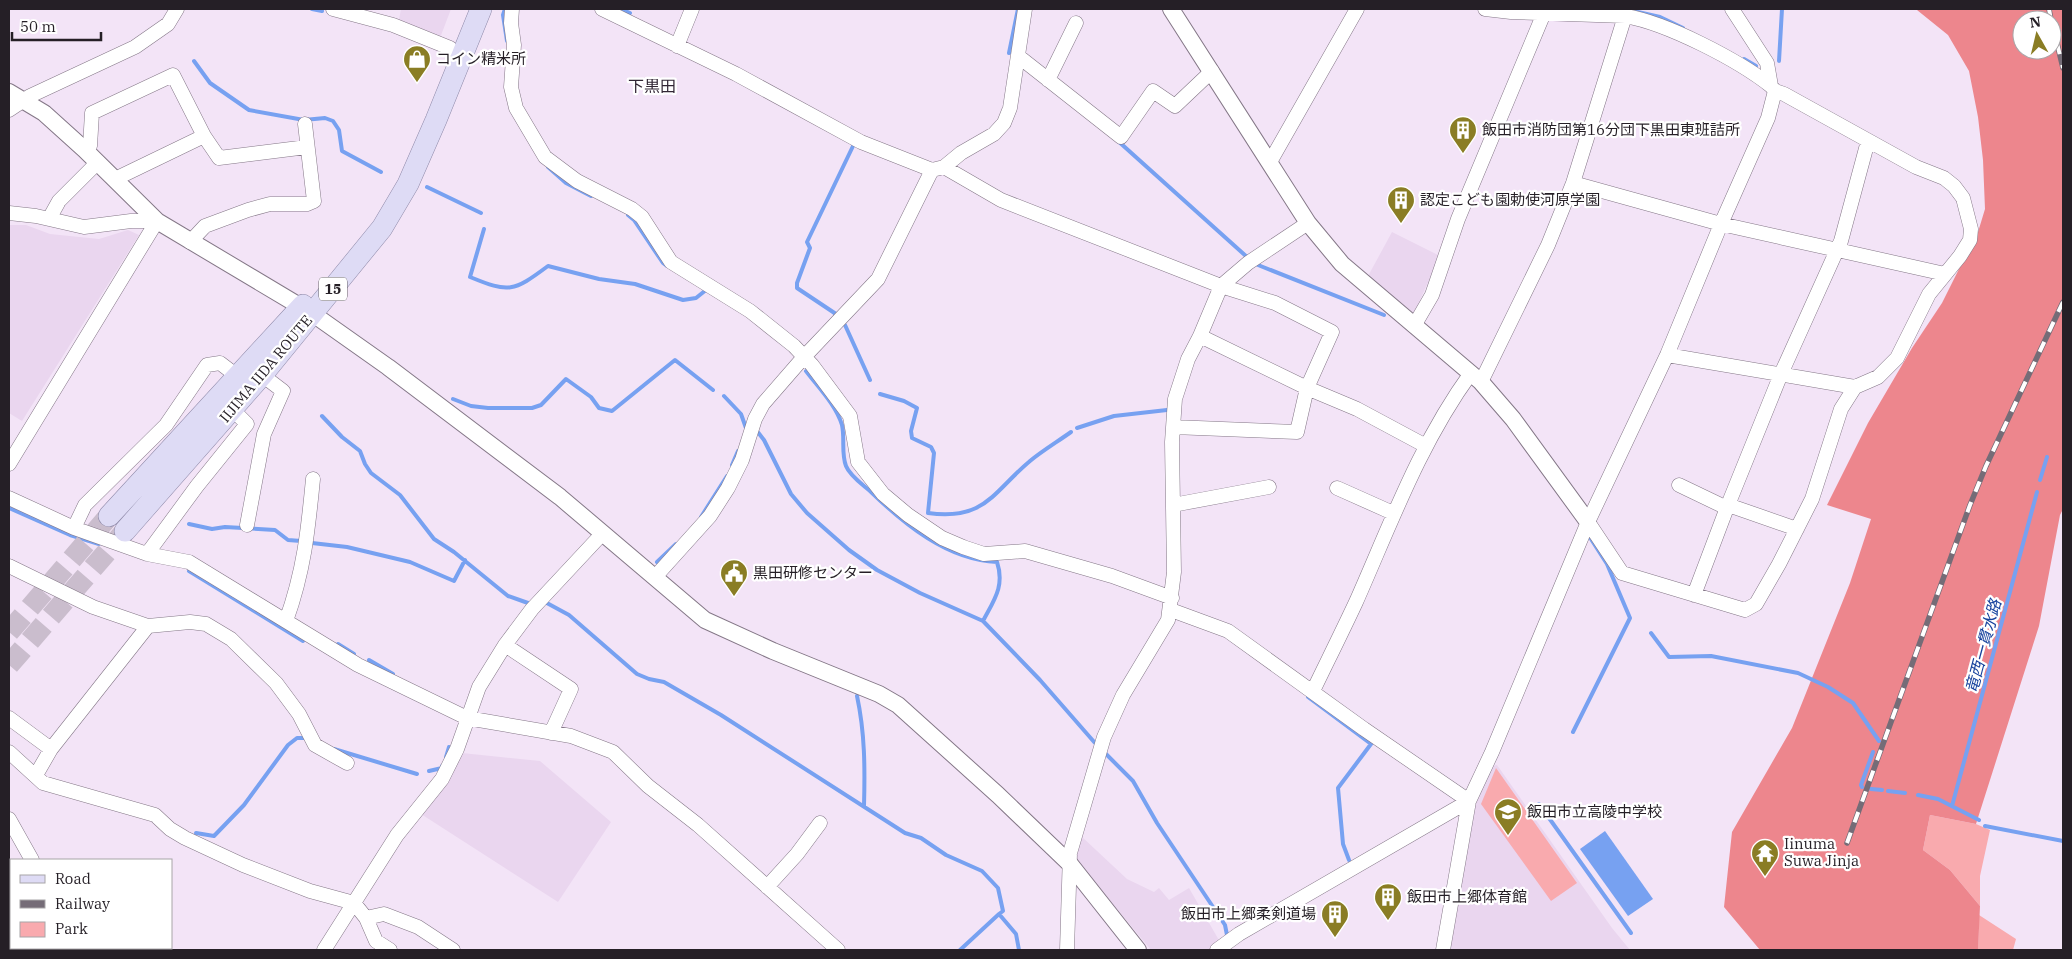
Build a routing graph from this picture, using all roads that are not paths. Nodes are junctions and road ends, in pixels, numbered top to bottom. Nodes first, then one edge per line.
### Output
1 (177, 9) edge
2 (333, 9) edge
3 (465, 9) edge
4 (480, 9) edge
5 (512, 9) edge
6 (602, 9) edge
7 (692, 9) edge
8 (1026, 9) edge
9 (1172, 9) edge
10 (1357, 9) edge
11 (1485, 9) edge
12 (1732, 9) edge
13 (1544, 13) junction
14 (1626, 16) junction
15 (1076, 23) dead end
16 (678, 46) junction
17 (450, 48) junction
18 (1018, 56) junction
19 (1212, 71) junction
20 (1048, 80) junction
21 (1773, 88) junction
22 (13, 101) edge
23 (305, 124) dead end
24 (204, 136) junction
25 (1868, 141) junction
26 (306, 147) junction
27 (85, 150) junction
28 (98, 162) junction
29 (1270, 162) junction
30 (938, 168) junction
31 (115, 179) junction
32 (1573, 183) junction
33 (9, 213) edge
34 (49, 219) junction
35 (157, 221) junction
36 (1308, 223) junction
37 (1721, 224) junction
38 (190, 242) junction
39 (1837, 249) junction
40 (1945, 274) junction
41 (1221, 286) junction
42 (307, 311) junction
43 (1414, 326) junction
44 (1200, 336) junction
45 (1667, 355) junction
46 (803, 358) junction
47 (1782, 374) junction
48 (262, 375) junction
49 (237, 376) junction
50 (1476, 378) junction
51 (1855, 387) junction
52 (1306, 388) junction
53 (232, 409) junction
54 (247, 424) junction
55 (1173, 427) junction
56 (264, 434) junction
57 (1426, 446) junction
58 (9, 464) edge
59 (313, 479) dead end
60 (1679, 485) dead end
61 (1269, 487) dead end
62 (1336, 488) dead end
63 (9, 498) edge
64 (1173, 504) junction
65 (1727, 506) junction
66 (1393, 514) junction
67 (109, 516) tunnel mouth
68 (1588, 522) junction
69 (247, 525) dead end
70 (74, 528) junction
71 (1797, 529) junction
72 (125, 531) tunnel mouth
73 (602, 534) junction
74 (147, 554) junction
75 (9, 566) edge
76 (654, 578) junction
77 (1694, 595) junction
78 (1171, 604) junction
79 (286, 620) junction
80 (148, 626) junction
81 (505, 645) junction
82 (1313, 691) junction
83 (9, 718) edge
84 (467, 718) junction
85 (551, 732) junction
86 (51, 749) junction
87 (9, 752) edge
88 (347, 763) dead end
89 (36, 775) junction
90 (1469, 801) junction
91 (9, 819) edge
92 (820, 822) dead end
93 (31, 859) edge
94 (1070, 864) junction
95 (767, 887) junction
96 (354, 903) junction
97 (366, 918) junction
98 (374, 945) edge
99 (324, 950) edge
100 (390, 950) edge
101 (453, 950) edge
102 (838, 950) edge
103 (1067, 950) edge
104 (1138, 950) edge
105 (1217, 950) edge
106 (1443, 950) edge

1 - 22 street
2 - 17 street
3 - 17 main road, IIJIMA IIDA ROUTE / 15
4 - 42 main road, IIJIMA IIDA ROUTE / 15
5 - 46 street
6 - 16 street
7 - 16 street
8 - 18 street
9 - 19 street
10 - 29 street
11 - 13 street
12 - 21 street
13 - 14 street
13 - 43 street
14 - 21 street
14 - 32 street
15 - 20 street
16 - 30 street
17 - 42 main road, IIJIMA IIDA ROUTE / 15
18 - 20 street
18 - 30 street
19 - 20 street
19 - 29 street
21 - 25 street
21 - 37 street
22 - 27 street
23 - 26 street
24 - 26 street
24 - 27 street
24 - 31 street
25 - 39 street
25 - 40 street
26 - 38 street
27 - 28 street
28 - 31 street
28 - 34 street
29 - 36 street
30 - 41 street
30 - 46 street
31 - 35 street
32 - 37 street
32 - 50 street
33 - 34 street
34 - 35 street
35 - 38 street
35 - 58 street
36 - 41 street
36 - 43 street
37 - 39 street
37 - 45 street
38 - 42 street
39 - 40 street
39 - 47 street
40 - 51 street
41 - 44 street
41 - 52 street
42 - 48 main road, IIJIMA IIDA ROUTE / 15
42 - 49 main road, IIJIMA IIDA ROUTE / 15
42 - 73 street
43 - 50 street
44 - 52 street
44 - 55 street
45 - 47 street
45 - 68 street
46 - 76 street
46 - 78 street
47 - 51 street
47 - 65 street
48 - 53 main road, IIJIMA IIDA ROUTE / 15
48 - 56 street
49 - 67 main road, IIJIMA IIDA ROUTE / 15
49 - 70 street
50 - 57 street
50 - 68 street
51 - 71 street
52 - 55 street
52 - 57 street
53 - 54 street
53 - 72 main road, IIJIMA IIDA ROUTE / 15
54 - 56 street
54 - 74 street
55 - 64 street
56 - 69 street
57 - 66 street
59 - 79 street
60 - 65 street
61 - 64 street
62 - 66 street
63 - 70 street
64 - 78 street
65 - 71 street
65 - 77 street
66 - 82 street
68 - 77 street
68 - 90 street
70 - 74 street
71 - 77 street
73 - 76 street
73 - 81 street
74 - 79 street
75 - 80 street
76 - 94 street
78 - 82 street
78 - 94 street
79 - 84 street
80 - 86 street
80 - 88 street
81 - 84 street
81 - 85 street
82 - 90 street
83 - 86 street
84 - 85 street
84 - 96 street
85 - 95 street
86 - 89 street
87 - 89 street
89 - 96 street
90 - 105 street
90 - 106 street
91 - 93 street
92 - 95 street
94 - 103 street
94 - 104 street
95 - 102 street
96 - 97 street
96 - 99 street
97 - 98 street
97 - 101 street
98 - 100 street

